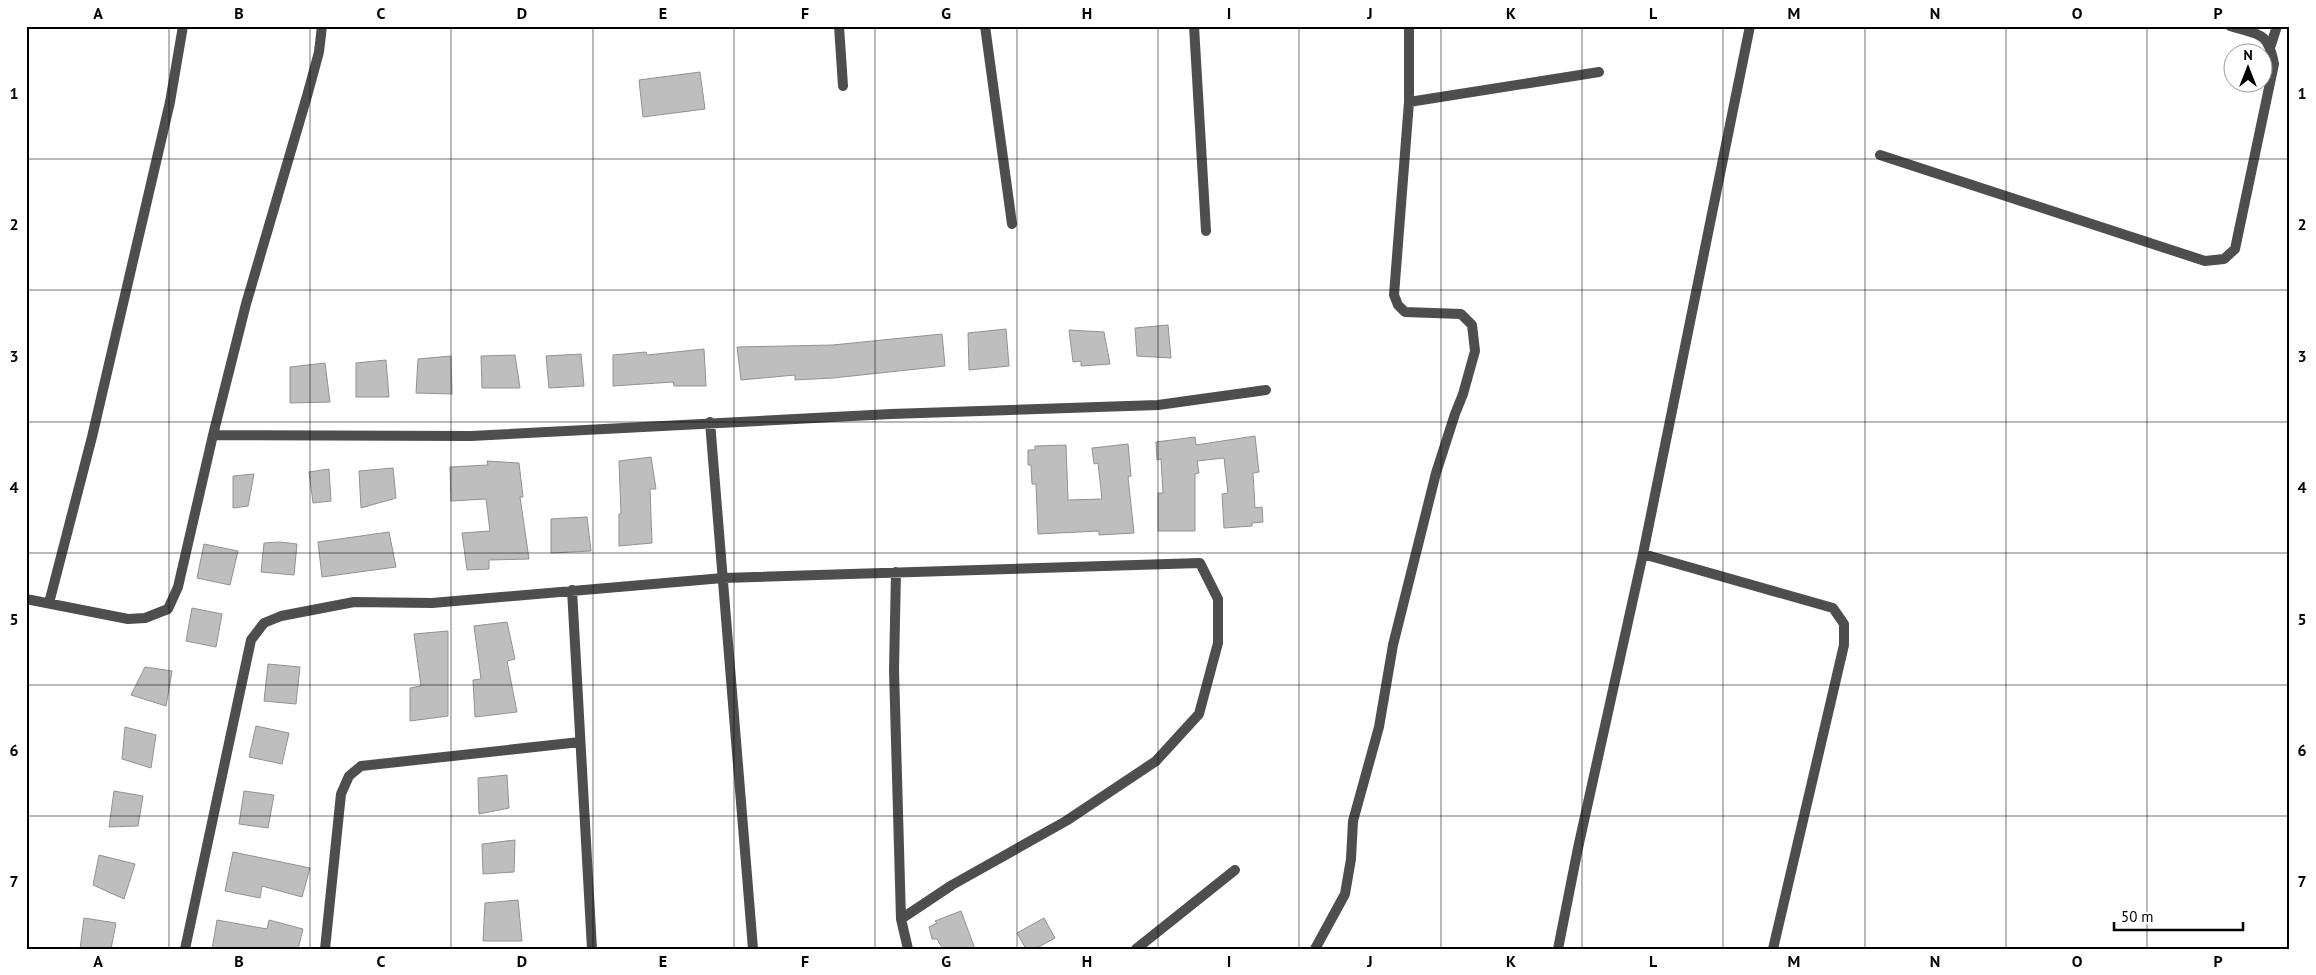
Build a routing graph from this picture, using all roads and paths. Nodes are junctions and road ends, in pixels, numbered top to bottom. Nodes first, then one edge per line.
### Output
1 (183, 26) edge
2 (322, 26) edge
3 (839, 26) edge
4 (985, 26) edge
5 (1194, 26) edge
6 (1409, 26) edge
7 (1750, 26) edge
8 (2230, 26) edge
9 (2277, 26) edge
10 (2268, 42) edge
11 (2272, 42) edge
12 (1600, 72) dead end
13 (843, 86) dead end
14 (2268, 92) edge
15 (1410, 102) junction
16 (1880, 155) dead end
17 (1012, 224) dead end
18 (1206, 231) dead end
19 (1266, 390) dead end
20 (710, 422) junction
21 (213, 435) junction
22 (1643, 554) junction
23 (896, 572) junction
24 (723, 578) junction
25 (572, 590) junction
26 (26, 598) edge
27 (48, 603) junction
28 (580, 742) junction
29 (1235, 870) dead end
30 (901, 919) junction
31 (185, 949) edge
32 (325, 949) edge
33 (592, 949) edge
34 (753, 949) edge
35 (908, 949) edge
36 (1136, 949) edge
37 (1315, 949) edge
38 (1558, 949) edge
39 (1773, 949) edge

1 - 27 street
2 - 21 street
3 - 13 street
4 - 17 street
5 - 18 street
6 - 15 street
7 - 22 street
8 - 10 street
9 - 11 street
12 - 15 street
14 - 16 street
15 - 37 street
19 - 20 street
20 - 21 street
20 - 24 street
21 - 27 street
22 - 38 street
22 - 39 street
23 - 24 street
23 - 30 street
23 - 30 street
24 - 25 street
24 - 34 street
25 - 28 street
25 - 31 street
26 - 27 street
28 - 32 street
28 - 33 street
29 - 36 street
30 - 35 street

